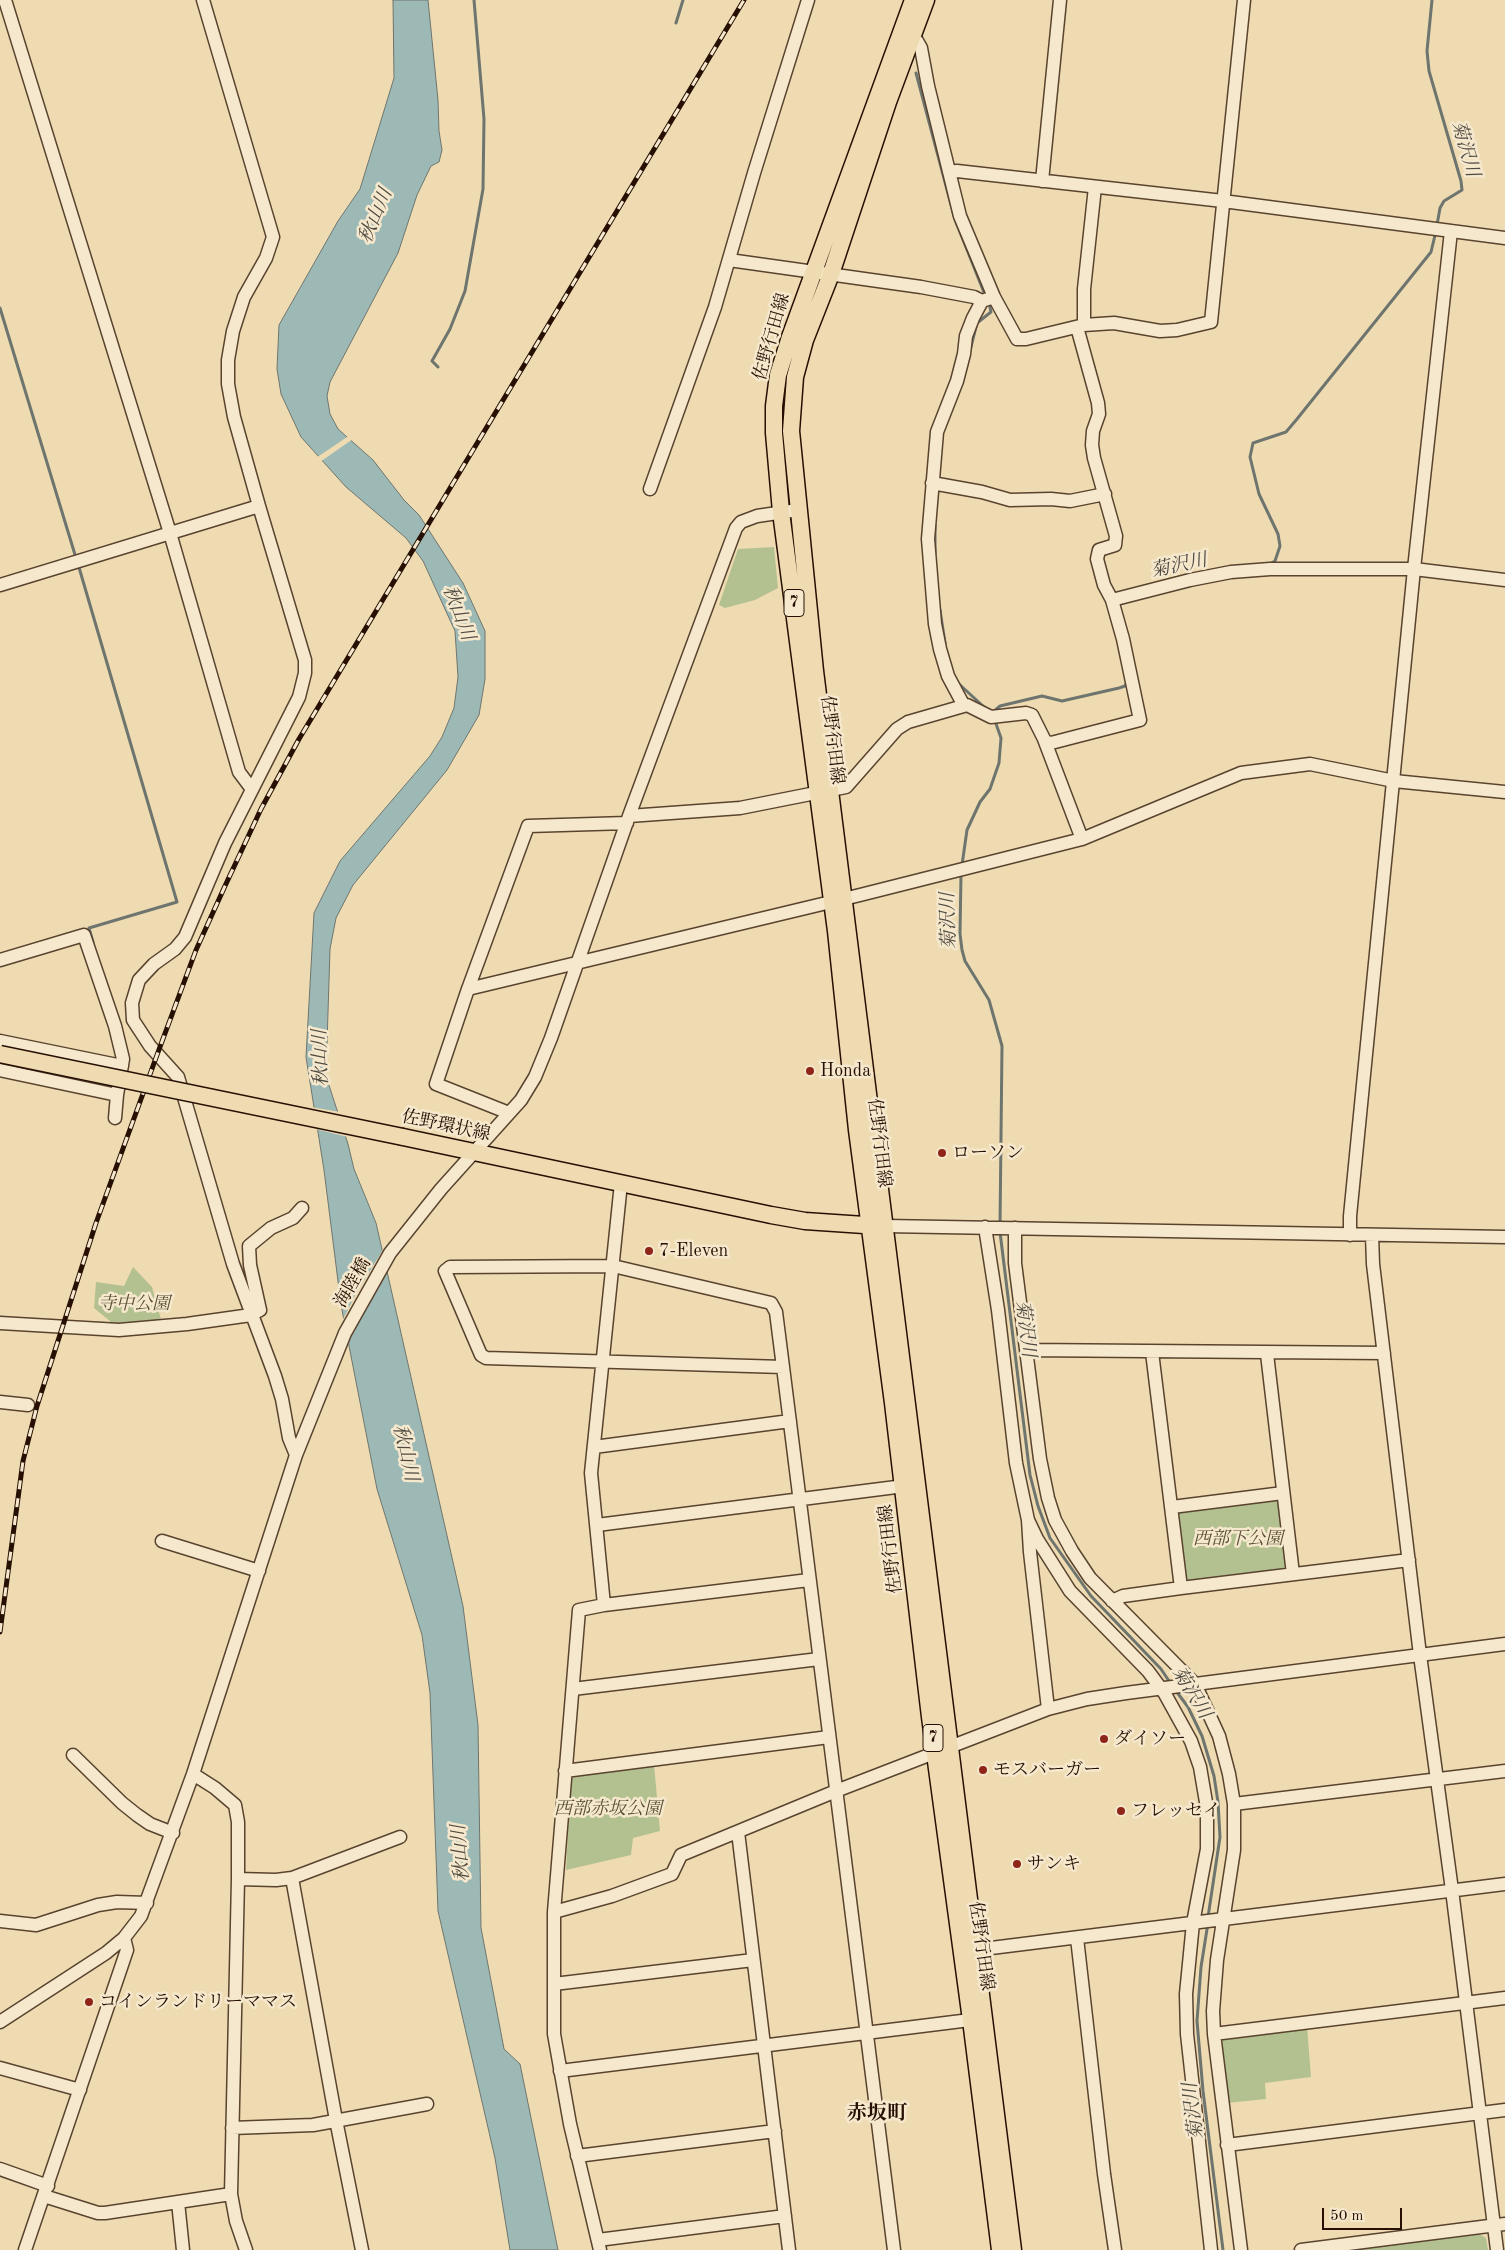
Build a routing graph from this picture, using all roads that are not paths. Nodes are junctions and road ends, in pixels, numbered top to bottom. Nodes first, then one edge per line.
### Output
1 (5, 0) edge
2 (203, 0) edge
3 (808, 0) edge
4 (913, 0) edge
5 (926, 0) edge
6 (1060, 0) edge
7 (1244, 0) edge
8 (907, 34) junction
9 (949, 172) junction
10 (1042, 180) junction
11 (1094, 187) junction
12 (1223, 201) junction
13 (1451, 231) junction
14 (1505, 238) edge
15 (729, 260) junction
16 (813, 272) junction
17 (831, 274) junction
18 (994, 296) junction
19 (982, 301) junction
20 (1080, 326) junction
21 (932, 483) junction
22 (650, 489) dead end
23 (1105, 494) junction
24 (258, 506) junction
25 (798, 510) junction
26 (781, 512) junction
27 (170, 533) junction
28 (1414, 569) junction
29 (1505, 580) edge
30 (0, 585) edge
31 (1112, 600) junction
32 (962, 704) junction
33 (1044, 739) junction
34 (1394, 781) junction
35 (251, 788) junction
36 (1505, 792) edge
37 (824, 793) junction
38 (628, 820) junction
39 (1082, 839) junction
40 (838, 900) junction
41 (0, 960) edge
42 (576, 963) junction
43 (468, 989) junction
44 (133, 1020) junction
45 (115, 1026) junction
46 (0, 1041) edge
47 (0, 1054) edge
48 (122, 1066) junction
49 (0, 1070) edge
50 (117, 1095) junction
51 (509, 1113) junction
52 (115, 1118) dead end
53 (474, 1152) junction
54 (620, 1182) junction
55 (302, 1208) dead end
56 (869, 1226) junction
57 (886, 1226) junction
58 (988, 1227) junction
59 (1011, 1228) junction
60 (1350, 1235) junction
61 (1372, 1235) junction
62 (1505, 1237) edge
63 (613, 1266) junction
64 (251, 1315) junction
65 (0, 1323) edge
66 (1027, 1350) junction
67 (1152, 1352) junction
68 (1384, 1353) junction
69 (1267, 1354) junction
70 (603, 1362) junction
71 (783, 1367) junction
72 (0, 1402) edge
73 (28, 1405) dead end
74 (790, 1421) junction
75 (594, 1447) junction
76 (296, 1456) junction
77 (910, 1486) junction
78 (1283, 1493) junction
79 (800, 1500) junction
80 (1172, 1507) junction
81 (1028, 1520) junction
82 (597, 1525) junction
83 (162, 1541) dead end
84 (1409, 1560) junction
85 (259, 1570) junction
86 (1293, 1574) junction
87 (810, 1580) junction
88 (1182, 1588) junction
89 (1112, 1601) junction
90 (604, 1605) junction
91 (1505, 1644) edge
92 (1420, 1655) junction
93 (819, 1659) junction
94 (1192, 1685) junction
95 (1164, 1688) junction
96 (573, 1689) junction
97 (1048, 1709) junction
98 (829, 1737) junction
99 (951, 1746) junction
100 (935, 1752) junction
101 (74, 1755) dead end
102 (565, 1770) junction
103 (1505, 1771) edge
104 (193, 1774) junction
105 (1437, 1780) junction
106 (836, 1791) junction
107 (1234, 1804) junction
108 (738, 1832) junction
109 (173, 1833) junction
110 (400, 1837) dead end
111 (292, 1878) junction
112 (238, 1879) junction
113 (1505, 1884) edge
114 (1452, 1890) junction
115 (147, 1903) junction
116 (554, 1912) junction
117 (1219, 1920) junction
118 (0, 1921) edge
119 (1196, 1923) junction
120 (124, 1938) junction
121 (1077, 1938) junction
122 (968, 1951) junction
123 (753, 1960) junction
124 (554, 1984) junction
125 (1505, 1998) edge
126 (1466, 2002) junction
127 (977, 2020) junction
128 (0, 2022) edge
129 (866, 2033) junction
130 (1214, 2034) junction
131 (764, 2046) junction
132 (0, 2068) edge
133 (560, 2071) junction
134 (80, 2090) junction
135 (427, 2104) dead end
136 (1505, 2110) edge
137 (1480, 2113) junction
138 (336, 2120) junction
139 (232, 2128) junction
140 (775, 2131) junction
141 (1227, 2145) junction
142 (577, 2156) junction
143 (0, 2169) edge
144 (46, 2191) junction
145 (231, 2194) junction
146 (178, 2202) junction
147 (785, 2216) junction
148 (1500, 2225) edge
149 (599, 2245) edge
150 (24, 2250) edge
151 (183, 2250) edge
152 (246, 2250) edge
153 (362, 2250) edge
154 (789, 2250) edge
155 (894, 2250) edge
156 (1000, 2250) edge
157 (1013, 2250) edge
158 (1115, 2250) edge
159 (1210, 2250) edge
160 (1241, 2250) edge
161 (1301, 2250) edge
162 (1497, 2250) edge

1 - 27 street
2 - 24 street
3 - 15 street
4 - 8 main road, 佐野行田線 / 7
5 - 8 main road, 佐野行田線 / 7
6 - 10 street
7 - 12 street
8 - 9 street
8 - 16 main road, 佐野行田線 / 7
8 - 17 main road, 佐野行田線 / 7
9 - 10 street
9 - 18 street
10 - 11 street
11 - 12 street
11 - 20 street
12 - 13 street
12 - 20 street
13 - 14 street
13 - 28 street
15 - 16 street
15 - 22 street
16 - 17 street
16 - 26 main road, 佐野行田線 / 7
17 - 19 street
17 - 25 main road, 佐野行田線 / 7
18 - 19 street
18 - 20 street
19 - 21 street
20 - 23 street
21 - 23 street
21 - 32 street
23 - 31 street
24 - 27 street
24 - 35 street
25 - 26 street, 海陸橋
25 - 37 main road, 佐野行田線 / 7
26 - 37 main road, 佐野行田線 / 7
26 - 38 street, 海陸橋
27 - 30 street
27 - 35 street
28 - 29 street
28 - 31 street
28 - 34 street
31 - 33 street
32 - 33 street
32 - 37 street
33 - 39 street
34 - 36 street
34 - 39 street
34 - 60 street
35 - 44 street
37 - 38 street
37 - 40 main road, 佐野行田線 / 7
38 - 42 street, 海陸橋
38 - 43 street
39 - 40 street
40 - 42 street
40 - 56 main road, 佐野行田線 / 7
40 - 57 main road, 佐野行田線 / 7
41 - 45 street
42 - 43 street
42 - 51 street, 海陸橋
43 - 51 street
44 - 45 street
44 - 64 street
45 - 48 street
46 - 48 street
47 - 53 main road, 佐野環状線, bridge
48 - 50 street
49 - 50 street
50 - 52 street
51 - 53 street, 海陸橋
53 - 54 main road, 佐野環状線
53 - 76 street, 海陸橋
54 - 56 main road, 佐野環状線
54 - 63 street
55 - 64 street
56 - 57 main road, 佐野環状線
56 - 77 main road, 佐野行田線 / 7
57 - 58 street
57 - 77 main road, 佐野行田線 / 7
58 - 59 street
58 - 81 street
59 - 60 street
59 - 66 street
60 - 61 street
61 - 62 street
61 - 68 street
63 - 70 street
63 - 70 street
63 - 71 street
64 - 65 street
64 - 76 street
66 - 67 street
66 - 89 street
67 - 69 street
67 - 80 street
68 - 69 street
68 - 84 street
69 - 78 street
70 - 71 street
70 - 75 street
71 - 74 street
72 - 73 street
74 - 75 street
74 - 79 street
75 - 82 street
76 - 85 street, 海陸橋
77 - 79 street
77 - 99 main road, 佐野行田線 / 7
77 - 100 main road, 佐野行田線 / 7
78 - 80 street
78 - 86 street
79 - 82 street
79 - 87 street
80 - 88 street
81 - 95 street
81 - 97 street
82 - 90 street
83 - 85 street
84 - 86 street
84 - 92 street
85 - 104 street, 海陸橋
86 - 88 street
87 - 90 street
87 - 93 street
88 - 89 street
89 - 94 street
90 - 96 street
91 - 92 street
92 - 94 street
92 - 105 street
93 - 96 street
93 - 98 street
94 - 95 street
94 - 107 street
95 - 97 street
95 - 119 street
96 - 102 street
97 - 99 street
98 - 102 street
98 - 106 street
99 - 100 street
99 - 122 main road, 佐野行田線 / 7
100 - 106 street
100 - 122 main road, 佐野行田線 / 7
101 - 109 street
102 - 116 street
103 - 105 street
104 - 109 street, 海陸橋
104 - 112 street
105 - 107 street
105 - 114 street
106 - 108 street
106 - 129 street
107 - 117 street
108 - 116 street
108 - 123 street
109 - 115 street, 海陸橋
110 - 111 street
111 - 112 street
111 - 138 street
112 - 139 street
113 - 114 street
114 - 117 street
114 - 126 street
115 - 118 street
115 - 120 street, 海陸橋
116 - 124 street
117 - 119 street
117 - 130 street
119 - 121 street
119 - 159 street
120 - 128 street, 海陸橋
120 - 134 street
121 - 122 street
121 - 158 street
122 - 127 main road, 佐野行田線 / 7
123 - 124 street
123 - 131 street
124 - 133 street
125 - 126 street
126 - 130 street
126 - 137 street
127 - 129 street
127 - 156 main road, 佐野行田線 / 7
127 - 157 main road, 佐野行田線 / 7
129 - 131 street
129 - 155 street
130 - 141 street
131 - 133 street
131 - 140 street
132 - 134 street
133 - 142 street
134 - 144 street
135 - 138 street
136 - 137 street
137 - 141 street
137 - 148 street
138 - 139 street
138 - 153 street
139 - 145 street
140 - 142 street
140 - 147 street
141 - 160 street
142 - 149 street
143 - 144 street
144 - 146 street
144 - 150 street
145 - 146 street
145 - 152 street
146 - 151 street
147 - 149 street
147 - 154 street
148 - 161 street
148 - 162 street

